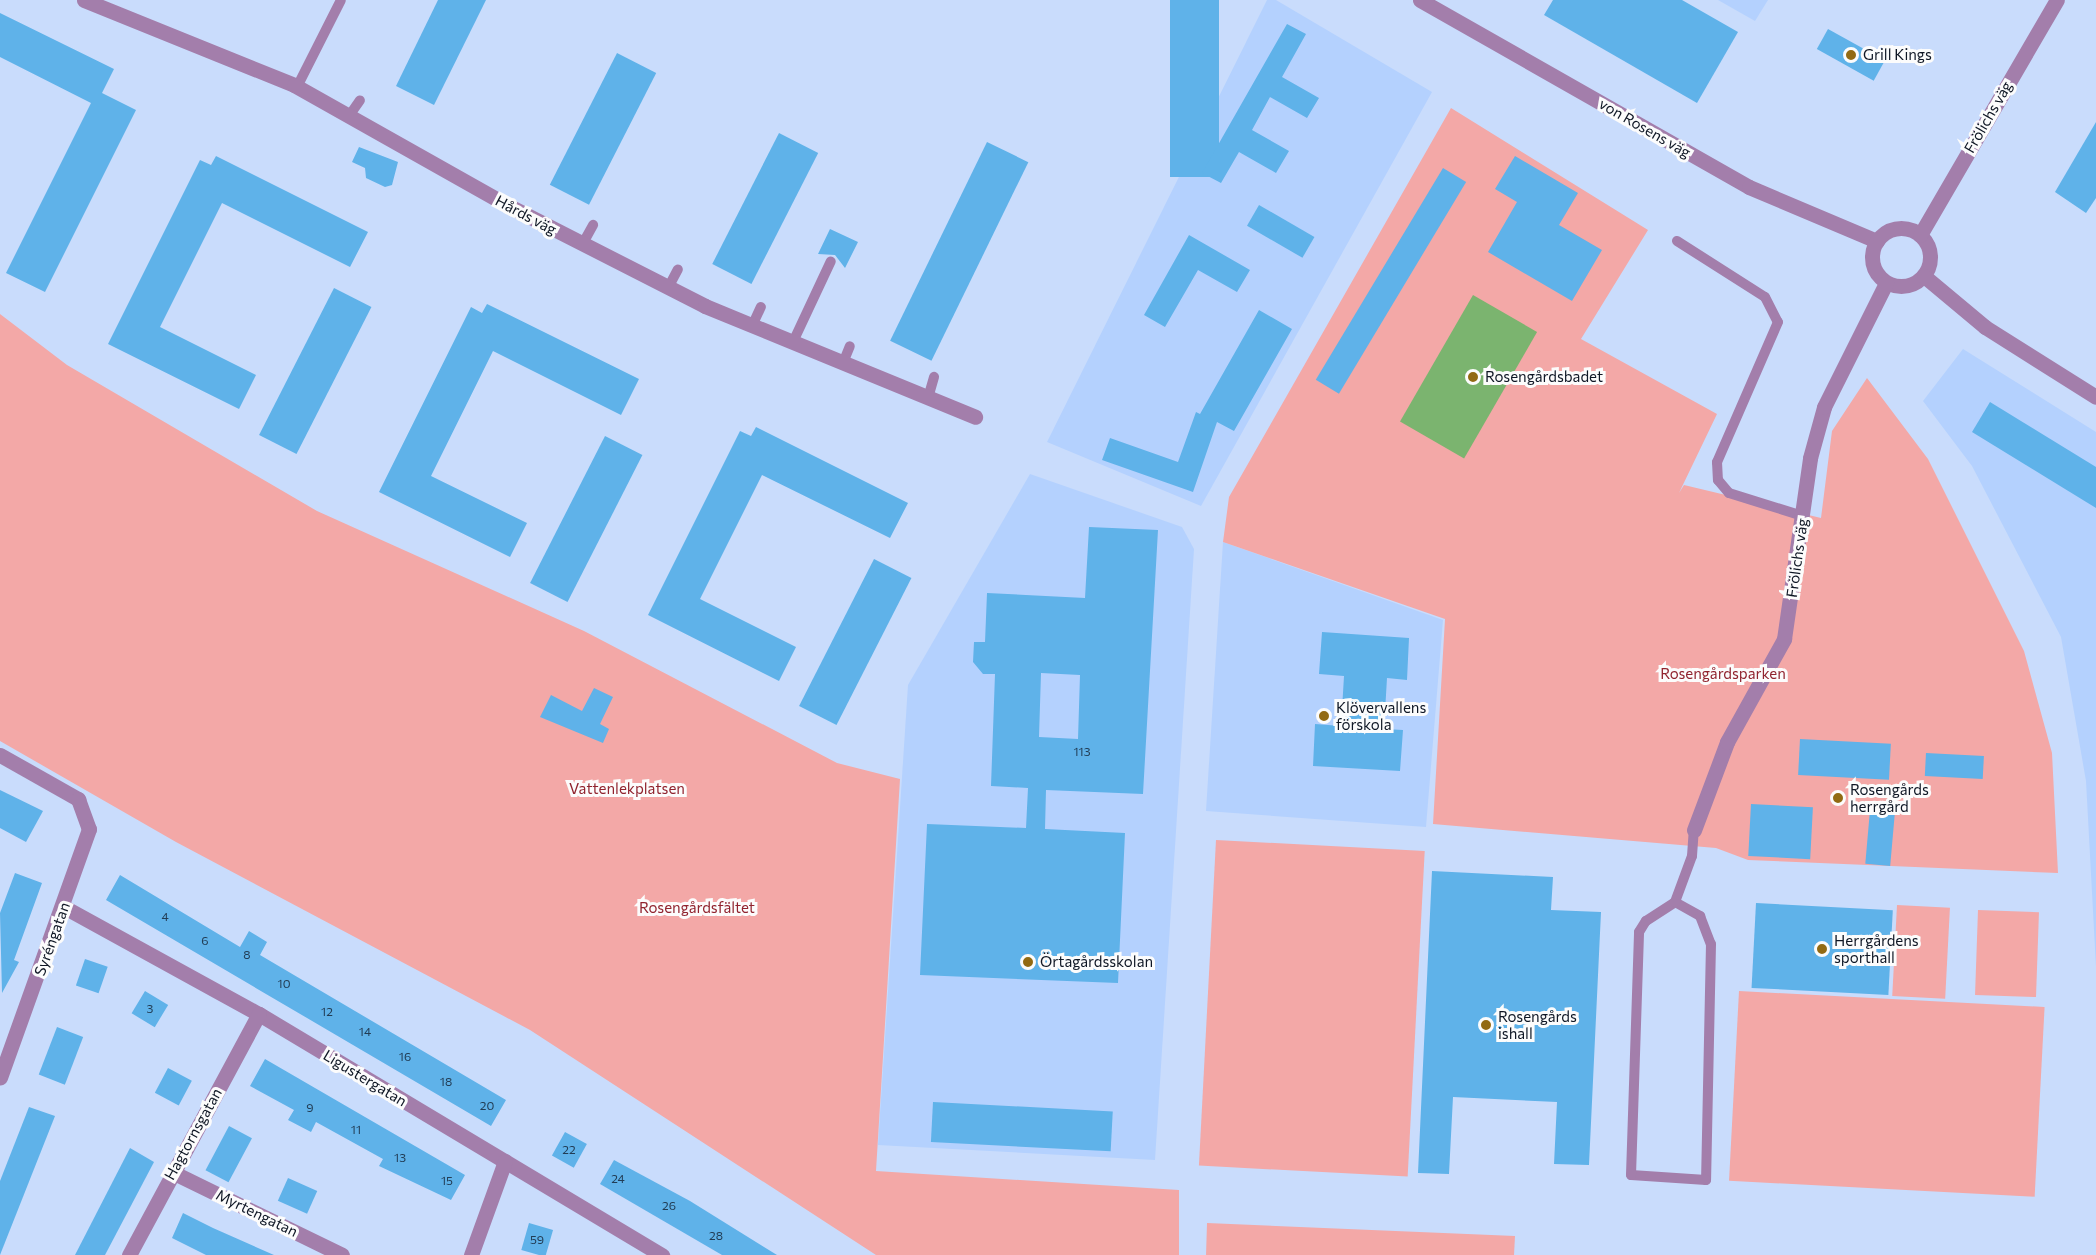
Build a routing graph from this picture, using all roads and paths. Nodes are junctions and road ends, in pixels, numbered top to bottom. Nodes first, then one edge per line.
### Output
1 (84, 0) edge
2 (341, 0) edge
3 (1420, 0) edge
4 (2057, 0) edge
5 (297, 87) junction
6 (360, 100) dead end
7 (349, 116) junction
8 (593, 225) dead end
9 (1920, 235) junction
10 (1677, 240) dead end
11 (1877, 241) junction
12 (582, 245) junction
13 (831, 261) dead end
14 (678, 269) dead end
15 (1924, 276) junction
16 (1886, 283) junction
17 (668, 288) junction
18 (761, 308) dead end
19 (752, 326) junction
20 (793, 342) junction
21 (850, 346) dead end
22 (843, 363) junction
23 (934, 377) dead end
24 (2096, 397) edge
25 (928, 398) junction
26 (975, 417) dead end
27 (1803, 516) junction
28 (0, 755) edge
29 (1694, 830) joint
30 (1675, 902) junction
31 (64, 907) junction
32 (259, 1014) junction
33 (0, 1078) edge
34 (505, 1161) junction
35 (172, 1172) junction
36 (129, 1255) edge
37 (342, 1255) edge
38 (471, 1255) edge
39 (662, 1255) edge

1 - 5 street, Hårds väg
2 - 5 lane
3 - 11 street, von Rosens väg
4 - 9 street, Frölichs väg
5 - 7 street, Hårds väg
6 - 7 lane
7 - 12 street, Hårds väg
8 - 12 lane
9 - 11 street
9 - 15 street
10 - 27 lane
11 - 16 street
12 - 17 street, Hårds väg
13 - 20 lane
14 - 17 lane
15 - 16 street
15 - 24 street
16 - 27 street, Frölichs väg
17 - 19 street, Hårds väg
18 - 19 lane
19 - 20 street, Hårds väg
20 - 22 street, Hårds väg
21 - 22 lane
22 - 25 street, Hårds väg
23 - 25 lane
25 - 26 street, Hårds väg
27 - 29 street, Frölichs väg
28 - 31 street, Syréngatan
29 - 30 lane
30 - 30 lane
31 - 32 street, Ligustergatan
31 - 33 street, Syréngatan
32 - 34 street, Ligustergatan
32 - 35 street, Hagtornsgatan
34 - 38 street
34 - 39 street, Ligustergatan
35 - 36 street, Hagtornsgatan
35 - 37 street, Myrtengatan

